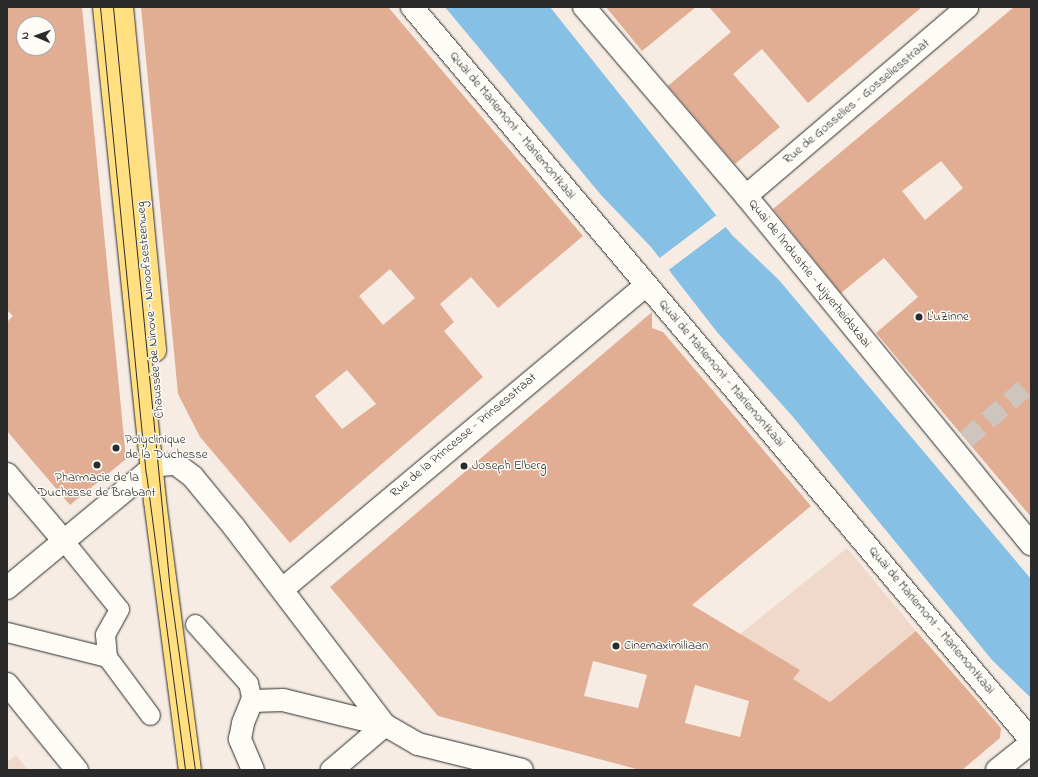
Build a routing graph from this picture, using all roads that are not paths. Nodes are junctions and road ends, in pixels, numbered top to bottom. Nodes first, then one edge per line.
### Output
1 (104, 7) edge
2 (122, 7) edge
3 (412, 7) edge
4 (584, 7) edge
5 (967, 7) edge
6 (746, 196) junction
7 (646, 285) junction
8 (158, 467) junction
9 (7, 474) edge
10 (64, 541) junction
11 (1031, 544) edge
12 (7, 588) edge
13 (284, 588) junction
14 (195, 624) dead end
15 (7, 632) edge
16 (107, 657) junction
17 (7, 684) edge
18 (252, 701) junction
19 (150, 715) dead end
20 (385, 725) junction
21 (1031, 740) edge
22 (1031, 743) edge
23 (189, 760) edge
24 (77, 770) edge
25 (253, 770) edge
26 (332, 770) edge
27 (522, 770) edge
28 (997, 770) edge

1 - 8 main road, Chaussée de Ninove - Ninoofsesteenweg
2 - 8 main road, Chaussée de Ninove - Ninoofsesteenweg
3 - 7 street, Quai de Mariemont - Mariemontkaai
4 - 6 street, Quai de l'Industrie - Nijverheidskaai
5 - 6 street, Rue de Gosselies - Gosseliesstraat
6 - 11 street, Quai de l'Industrie - Nijverheidskaai
7 - 13 street, Rue de la Princesse - Prinsesstraat
7 - 21 street, Quai de Mariemont - Mariemontkaai
8 - 10 street
8 - 13 street
8 - 23 main road, Chaussée de Ninove - Ninoofsesteenweg
9 - 10 street
10 - 12 street
10 - 16 street
13 - 20 street
14 - 18 street
15 - 16 street
16 - 19 street
17 - 24 street
18 - 20 street
18 - 25 street
20 - 26 street
20 - 27 street
22 - 28 street

